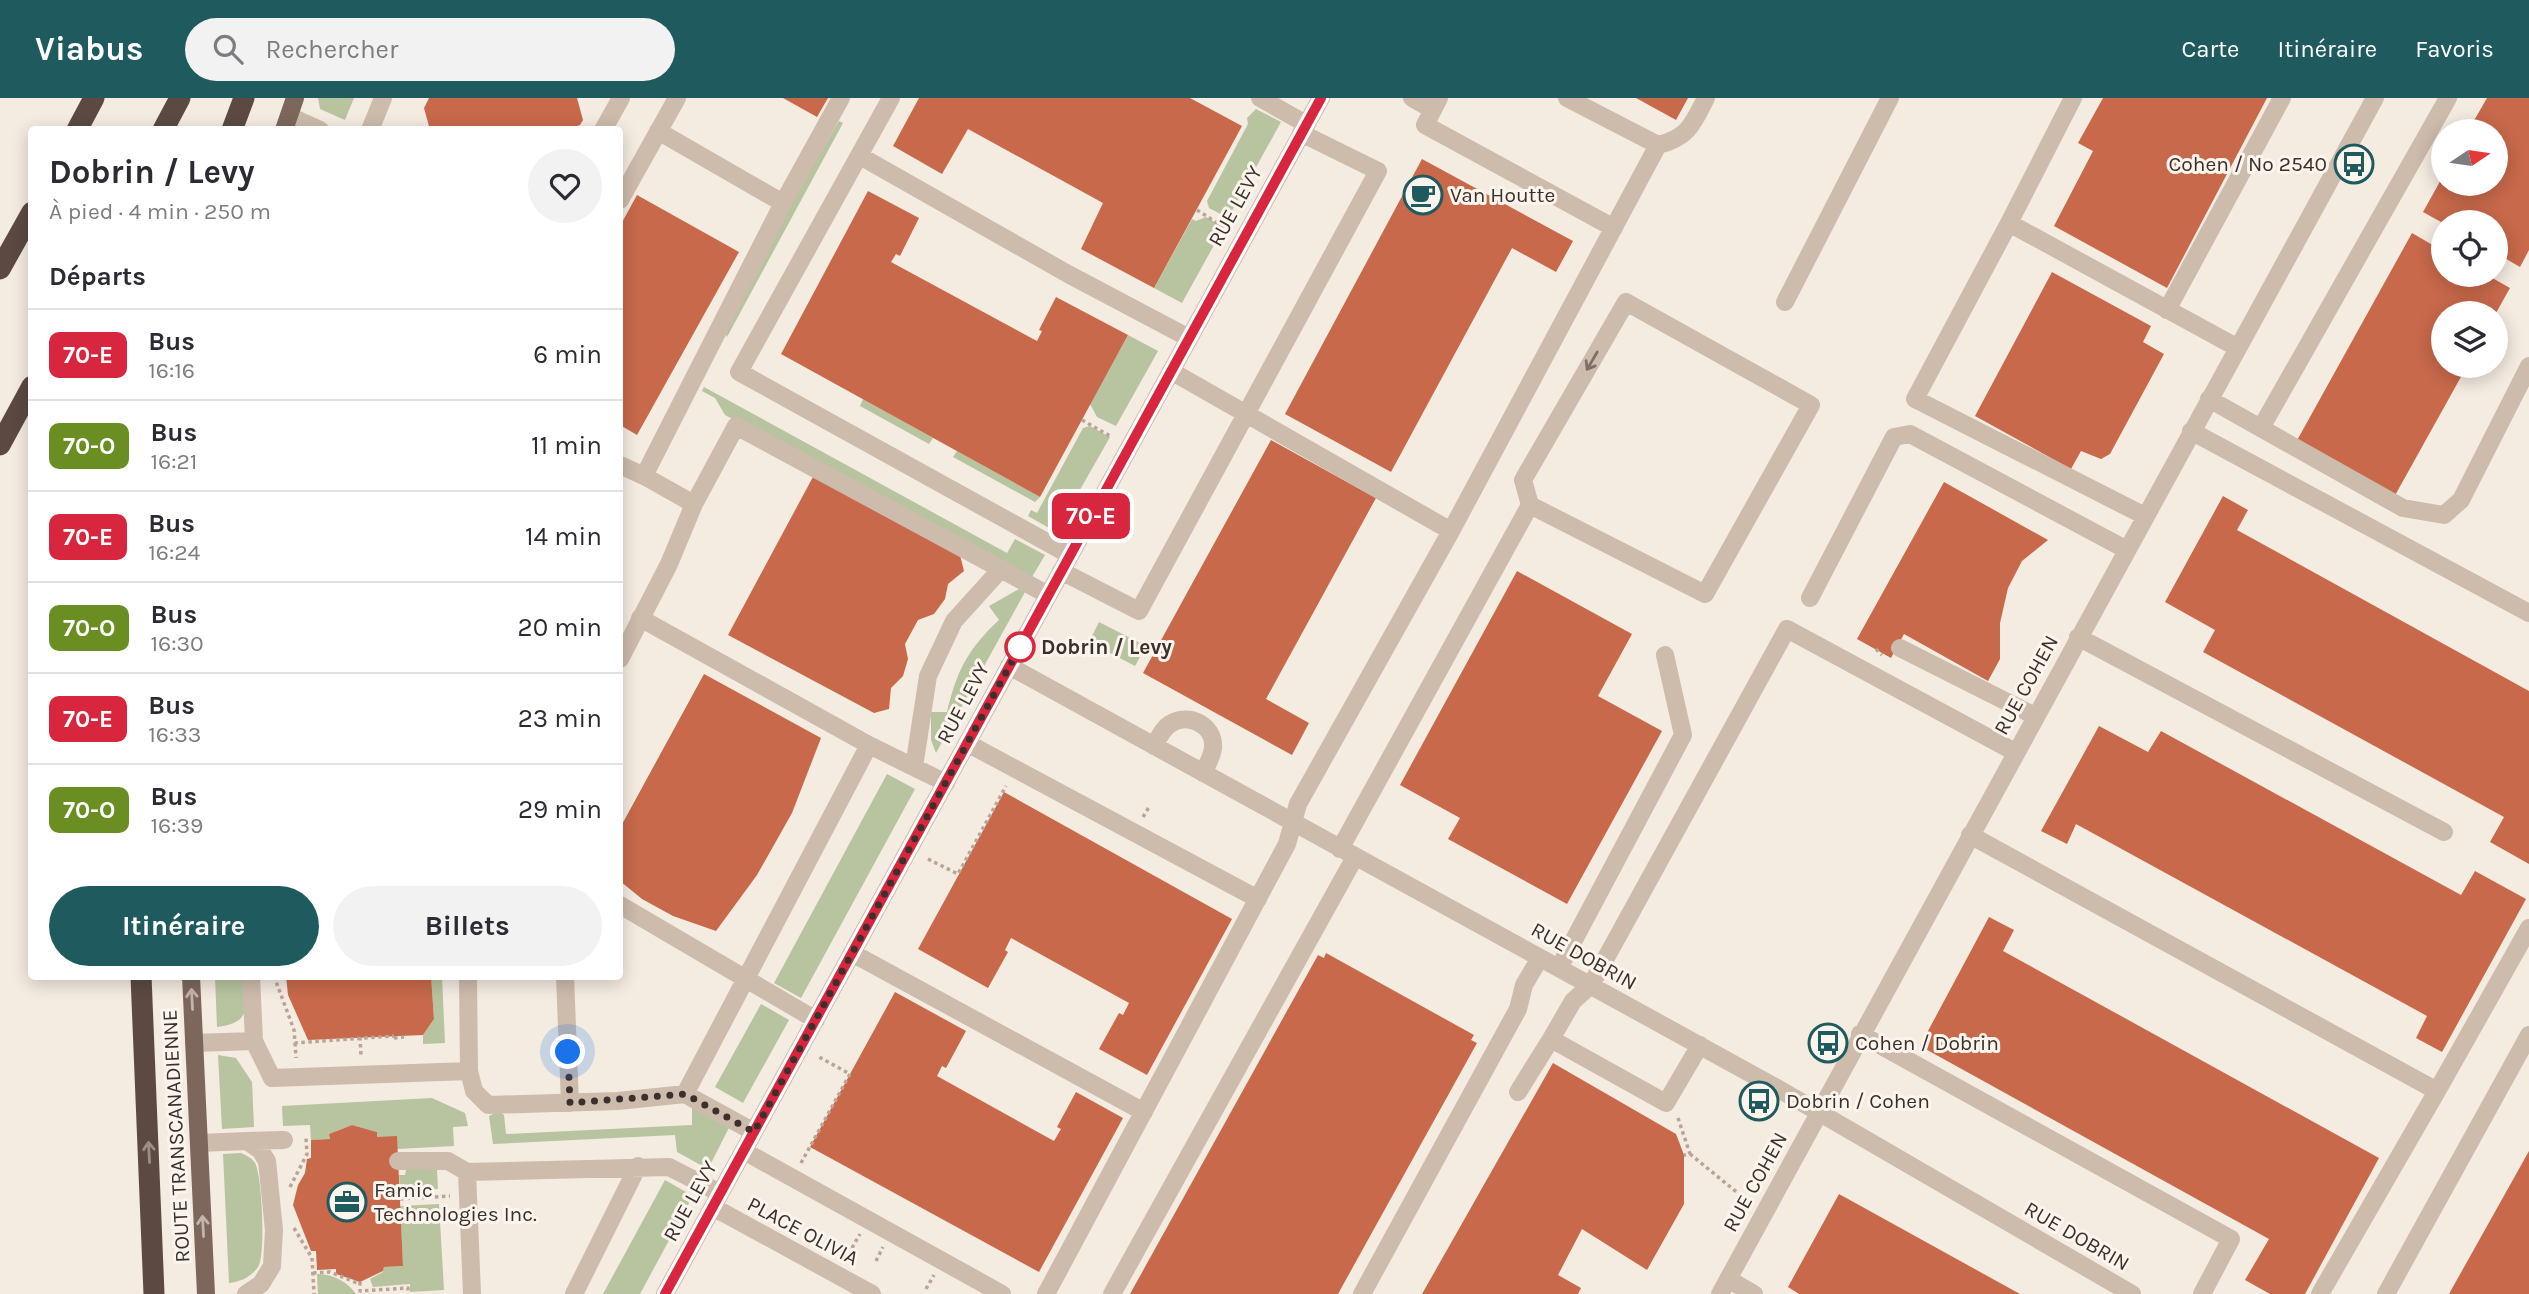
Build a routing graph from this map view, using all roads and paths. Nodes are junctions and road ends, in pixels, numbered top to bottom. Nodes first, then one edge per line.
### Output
1 (94, 98) edge
2 (180, 98) edge
3 (244, 98) edge
4 (295, 98) edge
5 (383, 98) edge
6 (621, 98) edge
7 (677, 98) edge
8 (841, 98) edge
9 (891, 98) edge
10 (1259, 98) edge
11 (1321, 98) edge
12 (1412, 98) edge
13 (1567, 98) edge
14 (1706, 98) edge
15 (1890, 98) edge
16 (2073, 98) edge
17 (2282, 98) edge
18 (2375, 98) edge
19 (2448, 98) edge
20 (1436, 104) edge
21 (286, 123) edge
22 (79, 126) edge
23 (165, 126) edge
24 (234, 126) edge
25 (372, 126) edge
26 (605, 126) edge
27 (1304, 128) junction
28 (658, 131) junction
29 (1658, 145) junction
30 (860, 156) junction
31 (623, 195) edge
32 (783, 203) junction
33 (1197, 210) dead end
34 (28, 219) edge
35 (2009, 223) junction
36 (1225, 228) dead end
37 (1614, 228) junction
38 (0, 270) edge
39 (1785, 302) dead end
40 (2167, 310) junction
41 (1189, 338) junction
42 (2238, 348) junction
43 (2529, 366) edge
44 (1171, 371) junction
45 (28, 393) edge
46 (2209, 399) junction
47 (1244, 413) junction
48 (1082, 420) dead end
49 (2261, 428) junction
50 (2192, 431) junction
51 (1110, 436) dead end
52 (0, 445) edge
53 (623, 466) edge
54 (644, 476) junction
55 (694, 504) junction
56 (1530, 505) junction
57 (2145, 516) junction
58 (1451, 531) junction
59 (2127, 550) junction
60 (1070, 555) junction
61 (1001, 569) junction
62 (1061, 571) junction
63 (1048, 595) junction
64 (1810, 598) dead end
65 (2529, 613) edge
66 (640, 618) junction
67 (2078, 638) junction
68 (1900, 648) dead end
69 (623, 653) edge
70 (1665, 655) dead end
71 (1009, 666) junction
72 (2035, 716) junction
73 (968, 743) junction
74 (869, 746) junction
75 (1154, 746) junction
76 (2015, 752) junction
77 (914, 767) junction
78 (1203, 774) junction
79 (1009, 780) dead end
80 (946, 783) junction
81 (1293, 824) junction
82 (2444, 832) dead end
83 (1970, 835) junction
84 (1347, 853) junction
85 (928, 859) dead end
86 (1258, 900) junction
87 (623, 907) edge
88 (2529, 928) edge
89 (852, 953) junction
90 (1540, 958) junction
91 (1559, 968) junction
92 (141, 980) edge
93 (191, 980) edge
94 (251, 980) edge
95 (275, 980) edge
96 (468, 980) edge
97 (565, 980) edge
98 (745, 980) junction
99 (1591, 985) junction
100 (816, 1020) junction
101 (1860, 1034) junction
102 (2529, 1035) edge
103 (404, 1037) dead end
104 (360, 1038) junction
105 (1552, 1039) junction
106 (254, 1041) junction
107 (194, 1043) junction
108 (295, 1043) junction
109 (1700, 1045) junction
110 (361, 1047) dead end
111 (295, 1051) dead end
112 (819, 1057) dead end
113 (469, 1071) junction
114 (2437, 1091) junction
115 (1518, 1092) dead end
116 (685, 1094) junction
117 (570, 1103) junction
118 (1144, 1112) junction
119 (1818, 1112) junction
120 (1677, 1113) dead end
121 (754, 1132) junction
122 (306, 1139) dead end
123 (284, 1140) dead end
124 (247, 1141) junction
125 (199, 1143) junction
126 (744, 1150) junction
127 (398, 1161) dead end
128 (638, 1166) junction
129 (798, 1167) dead end
130 (467, 1172) junction
131 (287, 1196) dead end
132 (440, 1196) dead end
133 (400, 1199) dead end
134 (716, 1200) junction
135 (1744, 1200) dead end
136 (291, 1222) dead end
137 (313, 1273) junction
138 (1724, 1287) edge
139 (2104, 1287) edge
140 (252, 1292) edge
141 (154, 1294) edge
142 (206, 1294) edge
143 (314, 1294) edge
144 (408, 1294) edge
145 (472, 1294) edge
146 (574, 1294) edge
147 (665, 1294) edge
148 (872, 1294) edge
149 (1002, 1294) edge
150 (1045, 1294) edge
151 (1112, 1294) edge
152 (1362, 1294) edge
153 (1754, 1294) edge
154 (2132, 1294) edge
155 (2202, 1294) edge
156 (2320, 1294) edge
157 (2386, 1294) edge

1 - 22 highway
2 - 23 highway
3 - 24 highway
4 - 21 main road
5 - 25 street
6 - 26 street
7 - 28 street
8 - 32 street
9 - 30 street
10 - 27 street
11 - 27 street, RUE LEVY
12 - 20 street
13 - 29 street
14 - 29 street
15 - 39 street
16 - 35 street
17 - 40 street
18 - 42 street, RUE COHEN
19 - 49 street
20 - 37 street
27 - 41 street, RUE LEVY
27 - 47 street
28 - 31 street
28 - 32 street
29 - 37 street
30 - 41 street
30 - 60 street
32 - 54 street
33 - 36 path
34 - 38 highway
35 - 40 street
35 - 57 street
37 - 58 street
40 - 42 street
41 - 44 street, RUE LEVY
42 - 46 street, RUE COHEN
43 - 49 street
44 - 47 street
44 - 60 street, RUE LEVY
45 - 52 highway
46 - 49 street
46 - 50 street, RUE COHEN
47 - 58 street
47 - 62 street
48 - 51 path
50 - 57 street, RUE COHEN
50 - 65 street
53 - 54 street
54 - 55 street
55 - 61 street
55 - 66 street
56 -> 56 street
56 - 84 street
57 - 59 street, RUE COHEN
58 - 81 street
59 - 64 street
59 - 67 street, RUE COHEN
60 - 62 street, RUE LEVY
61 - 63 street
61 - 77 street
62 - 63 street, RUE LEVY
63 - 71 street, RUE LEVY
66 - 69 street
66 - 74 street
67 - 72 street, RUE COHEN
67 - 82 street
68 - 72 street
70 - 91 street
71 - 73 street, RUE LEVY
71 - 75 street, RUE DOBRIN
72 - 76 street, RUE COHEN
73 - 80 street, RUE LEVY
73 - 86 street
74 - 77 street
74 - 98 street
75 - 78 street, RUE DOBRIN
75 - 78 street
76 - 83 street, RUE COHEN
76 - 99 street
77 - 80 street
78 - 81 street, RUE DOBRIN
79 - 85 path
80 - 89 street, RUE LEVY
81 - 84 street, RUE DOBRIN
81 - 86 street
83 - 101 street, RUE COHEN
83 - 114 street
84 - 90 street, RUE DOBRIN
84 - 151 street
86 - 118 street
87 - 98 street
88 - 114 street
89 - 100 street, RUE LEVY
89 - 118 street
90 - 91 street, RUE DOBRIN
90 - 152 street
91 - 99 street, RUE DOBRIN
141 -> 92 highway
107 -> 93 main road, ROUTE TRANSCANADIENNE
94 - 106 street
95 - 108 path
96 - 113 street
97 - 117 street
98 - 100 street
98 - 116 street
99 - 105 street
99 - 109 street, RUE DOBRIN
100 - 121 street, RUE LEVY
101 - 119 street, RUE COHEN
101 - 155 street
102 - 157 street
103 - 104 path
104 - 108 path
104 - 110 path
105 - 109 street
105 - 115 street
106 - 107 street
106 - 113 street
107 - 125 main road, ROUTE TRANSCANADIENNE
108 - 111 path
109 - 119 street, RUE DOBRIN
112 - 129 path
113 - 117 street
114 - 156 street
116 - 117 street
116 - 121 street
118 - 150 street
119 - 138 street, RUE COHEN
119 - 139 street, RUE DOBRIN
120 - 135 path
121 - 126 street, RUE LEVY
122 - 131 path
123 - 124 street
124 - 125 street
124 - 140 street
142 -> 125 main road, ROUTE TRANSCANADIENNE
126 - 134 street, RUE LEVY
126 - 149 street
127 - 130 street
128 - 130 street, PLACE OLIVIA
128 - 134 street, PLACE OLIVIA
128 - 146 street
130 - 145 street
132 - 133 path
134 - 147 street, RUE LEVY
134 - 148 street, PLACE OLIVIA
136 - 137 path
137 - 143 path
137 - 144 path
138 - 153 street
139 - 154 street, RUE DOBRIN

